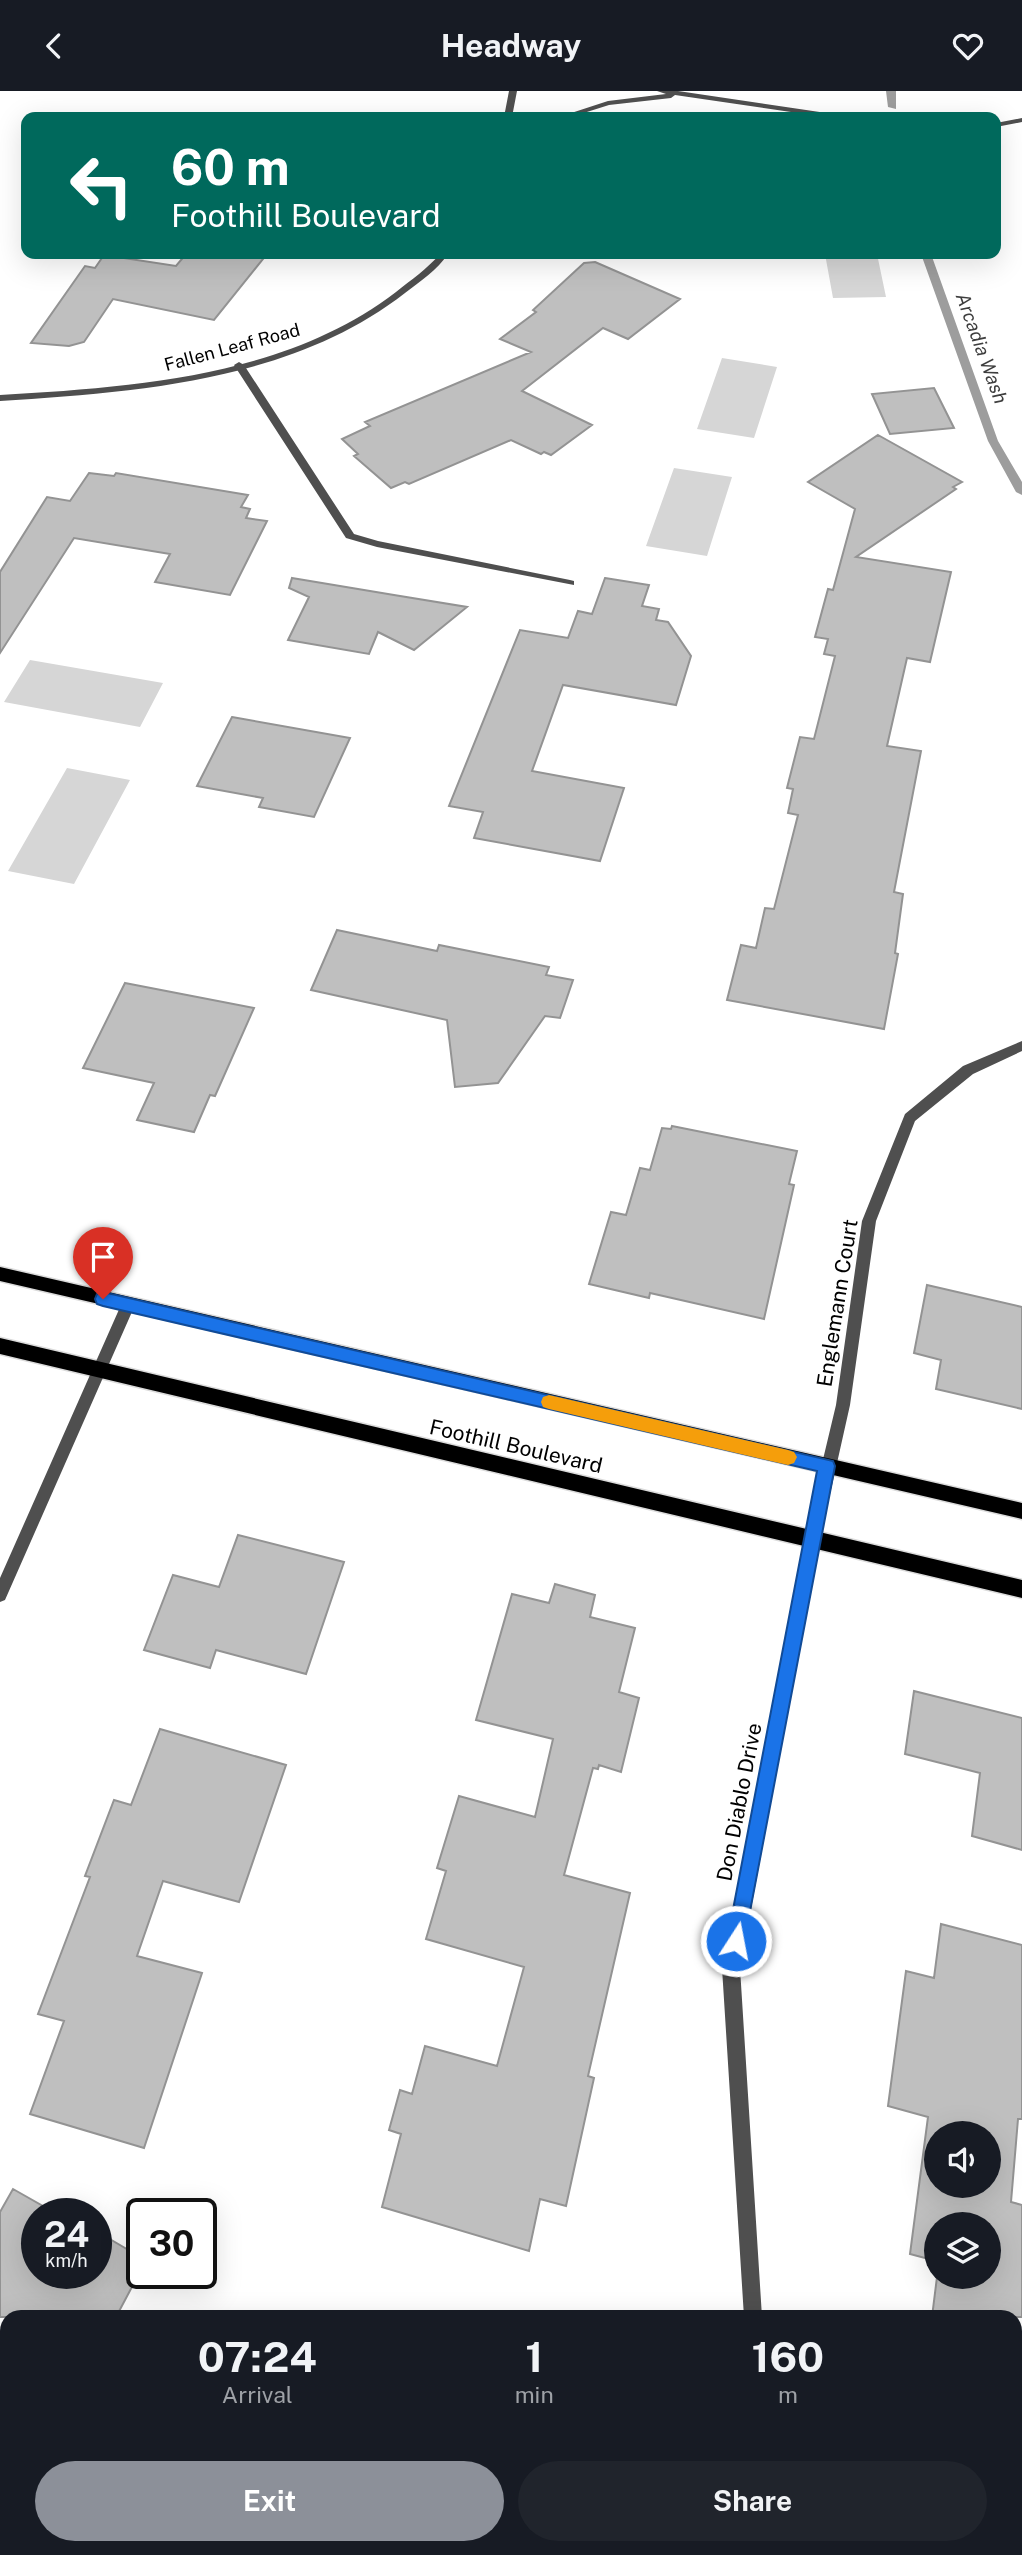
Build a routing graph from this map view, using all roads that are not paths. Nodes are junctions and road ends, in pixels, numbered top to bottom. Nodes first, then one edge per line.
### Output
1 (513, 91) edge
2 (661, 91) edge
3 (683, 95) junction
4 (509, 112) edge
5 (579, 112) edge
6 (804, 112) edge
7 (1022, 120) edge
8 (1001, 124) edge
9 (439, 259) edge
10 (239, 365) junction
11 (0, 398) edge
12 (570, 583) dead end
13 (1022, 1046) edge
14 (0, 1273) edge
15 (128, 1305) junction
16 (0, 1346) edge
17 (100, 1372) junction
18 (827, 1466) junction
19 (1022, 1511) edge
20 (812, 1539) junction
21 (1022, 1589) edge
22 (0, 1595) edge
23 (753, 2310) edge

1 - 4 street
2 - 3 street
3 - 5 street
3 - 6 street
7 - 8 street
9 - 10 street, Fallen Leaf Road
10 - 11 street, Fallen Leaf Road
10 - 12 street
13 - 18 street, Englemann Court
14 - 15 main road
15 - 17 street
15 - 18 main road
16 - 17 main road, Foothill Boulevard
17 - 20 main road, Foothill Boulevard
17 - 22 street
18 - 19 main road
18 - 20 street, Don Diablo Drive
20 - 21 main road, Foothill Boulevard
20 - 23 street, Don Diablo Drive

